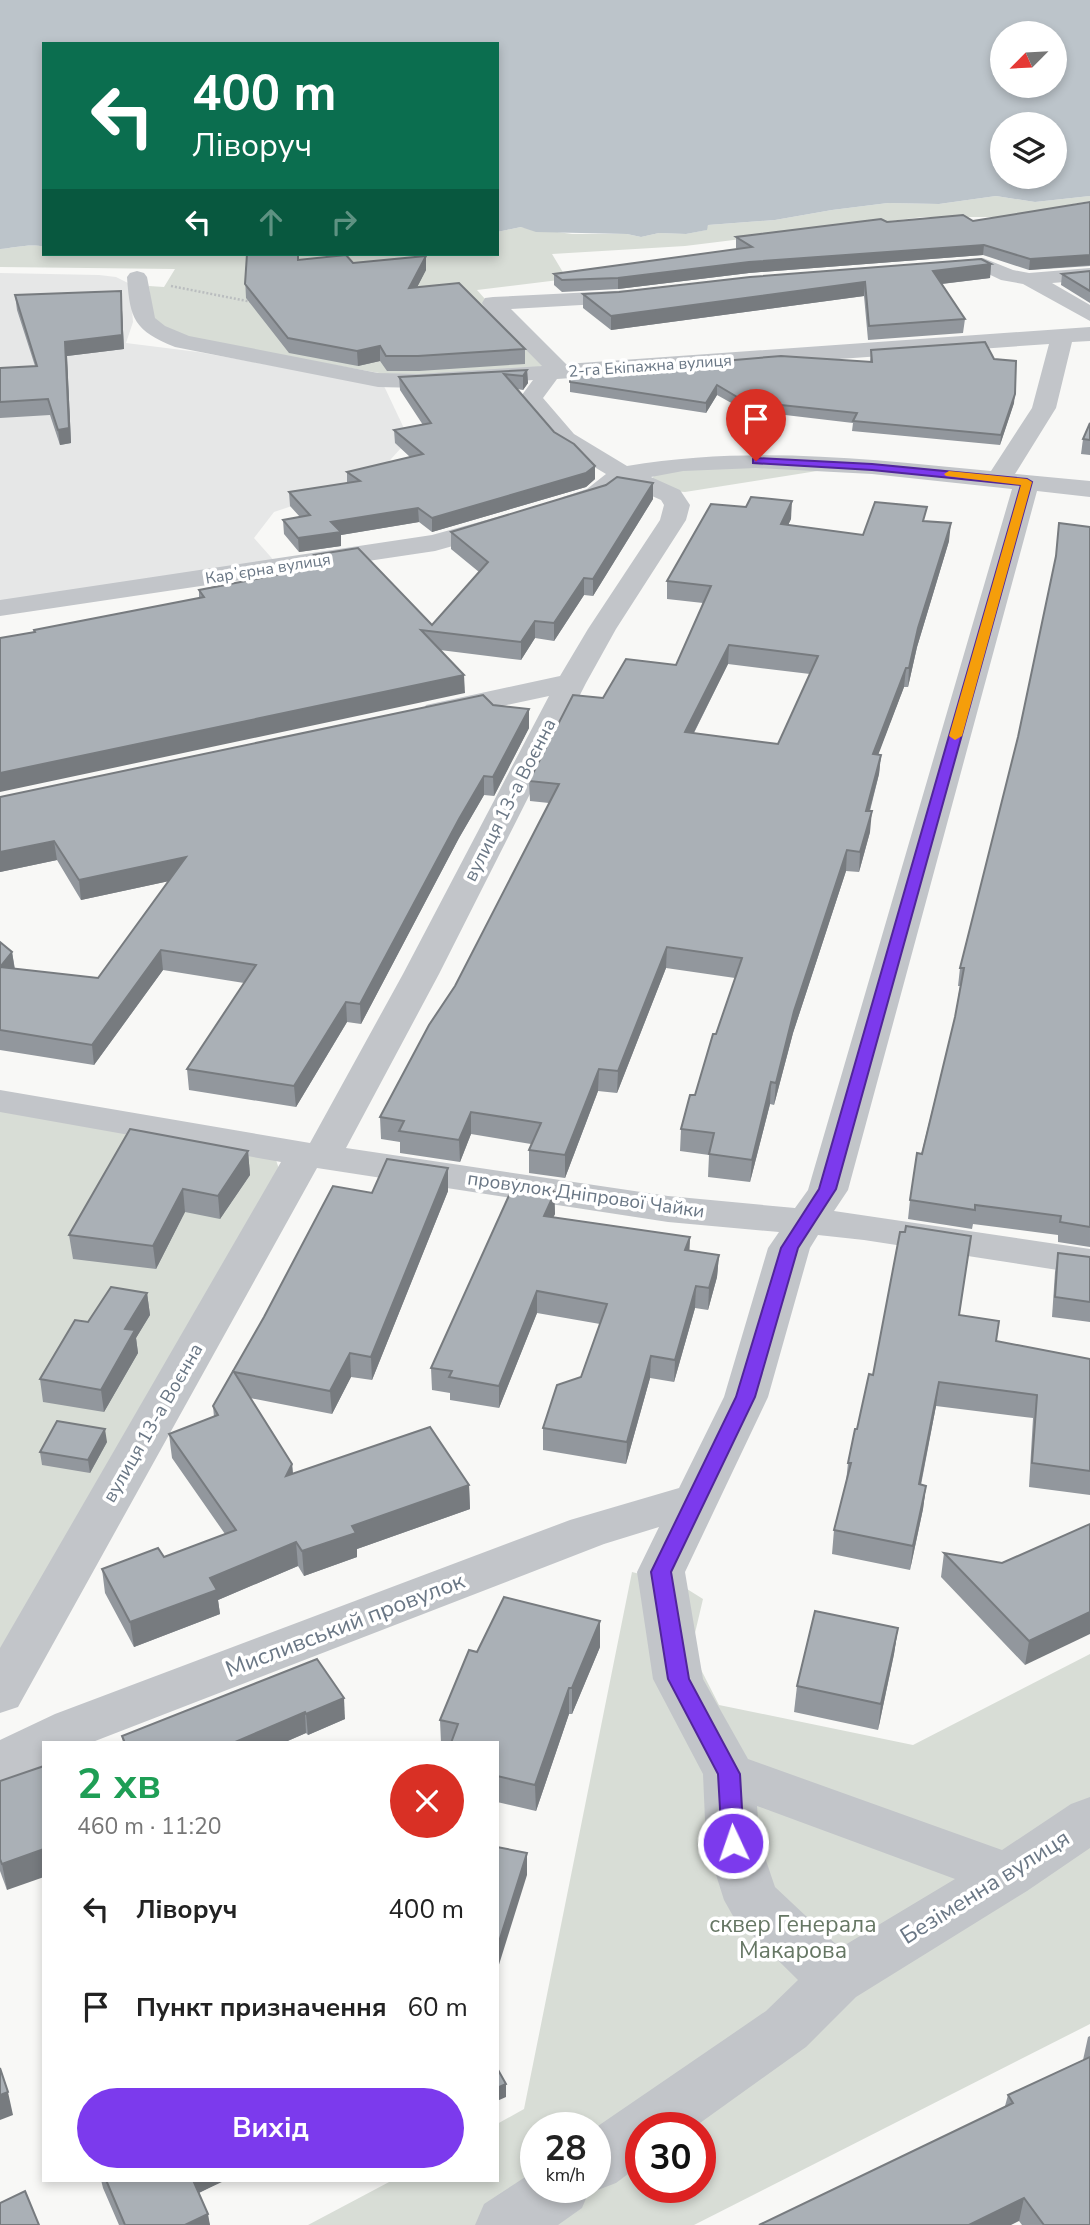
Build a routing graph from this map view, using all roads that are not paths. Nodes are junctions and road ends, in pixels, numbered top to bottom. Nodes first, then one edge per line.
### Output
1 (914, 269) edge
2 (1090, 274) edge
3 (137, 276) dead end
4 (1029, 279) junction
5 (657, 293) edge
6 (1090, 314) edge
7 (1090, 334) edge
8 (1062, 337) junction
9 (556, 373) junction
10 (623, 474) junction
11 (1013, 481) junction
12 (1090, 489) edge
13 (0, 608) edge
14 (571, 683) junction
15 (408, 717) edge
16 (0, 1101) edge
17 (313, 1155) junction
18 (808, 1222) junction
19 (1090, 1262) edge
20 (694, 1500) junction
21 (0, 1693) edge
22 (46, 1741) edge
23 (42, 1743) edge
24 (0, 1763) edge
25 (729, 1774) junction
26 (1090, 1819) edge
27 (1009, 1875) junction
28 (836, 1980) junction
29 (668, 2112) edge
30 (538, 2203) edge
31 (506, 2225) edge

1 - 4 street
2 - 4 street
3 - 9 street, 2-га Екіпажна вулиця
4 - 6 street
5 - 9 street
7 - 8 street, 2-га Екіпажна вулиця
8 - 9 street, 2-га Екіпажна вулиця
8 - 11 street
9 - 10 street
10 - 11 street
10 - 13 street, Карʼєрна вулиця
10 - 14 street, вулиця 13-а Воєнна
11 - 12 street
11 - 18 street
14 - 15 street
14 - 17 street, вулиця 13-а Воєнна
16 - 17 street, провулок Дніпрової Чайки
17 - 18 street, провулок Дніпрової Чайки
17 - 21 street, вулиця 13-а Воєнна
18 - 19 street, провулок Дніпрової Чайки
18 - 20 street
20 - 22 street, Мисливський провулок
20 - 25 street
23 - 24 street, Мисливський провулок
25 - 27 street
25 - 28 street
26 - 27 street, Безіменна вулиця
27 - 28 street, Безіменна вулиця
28 - 29 street, Безіменна вулиця
30 - 31 street

